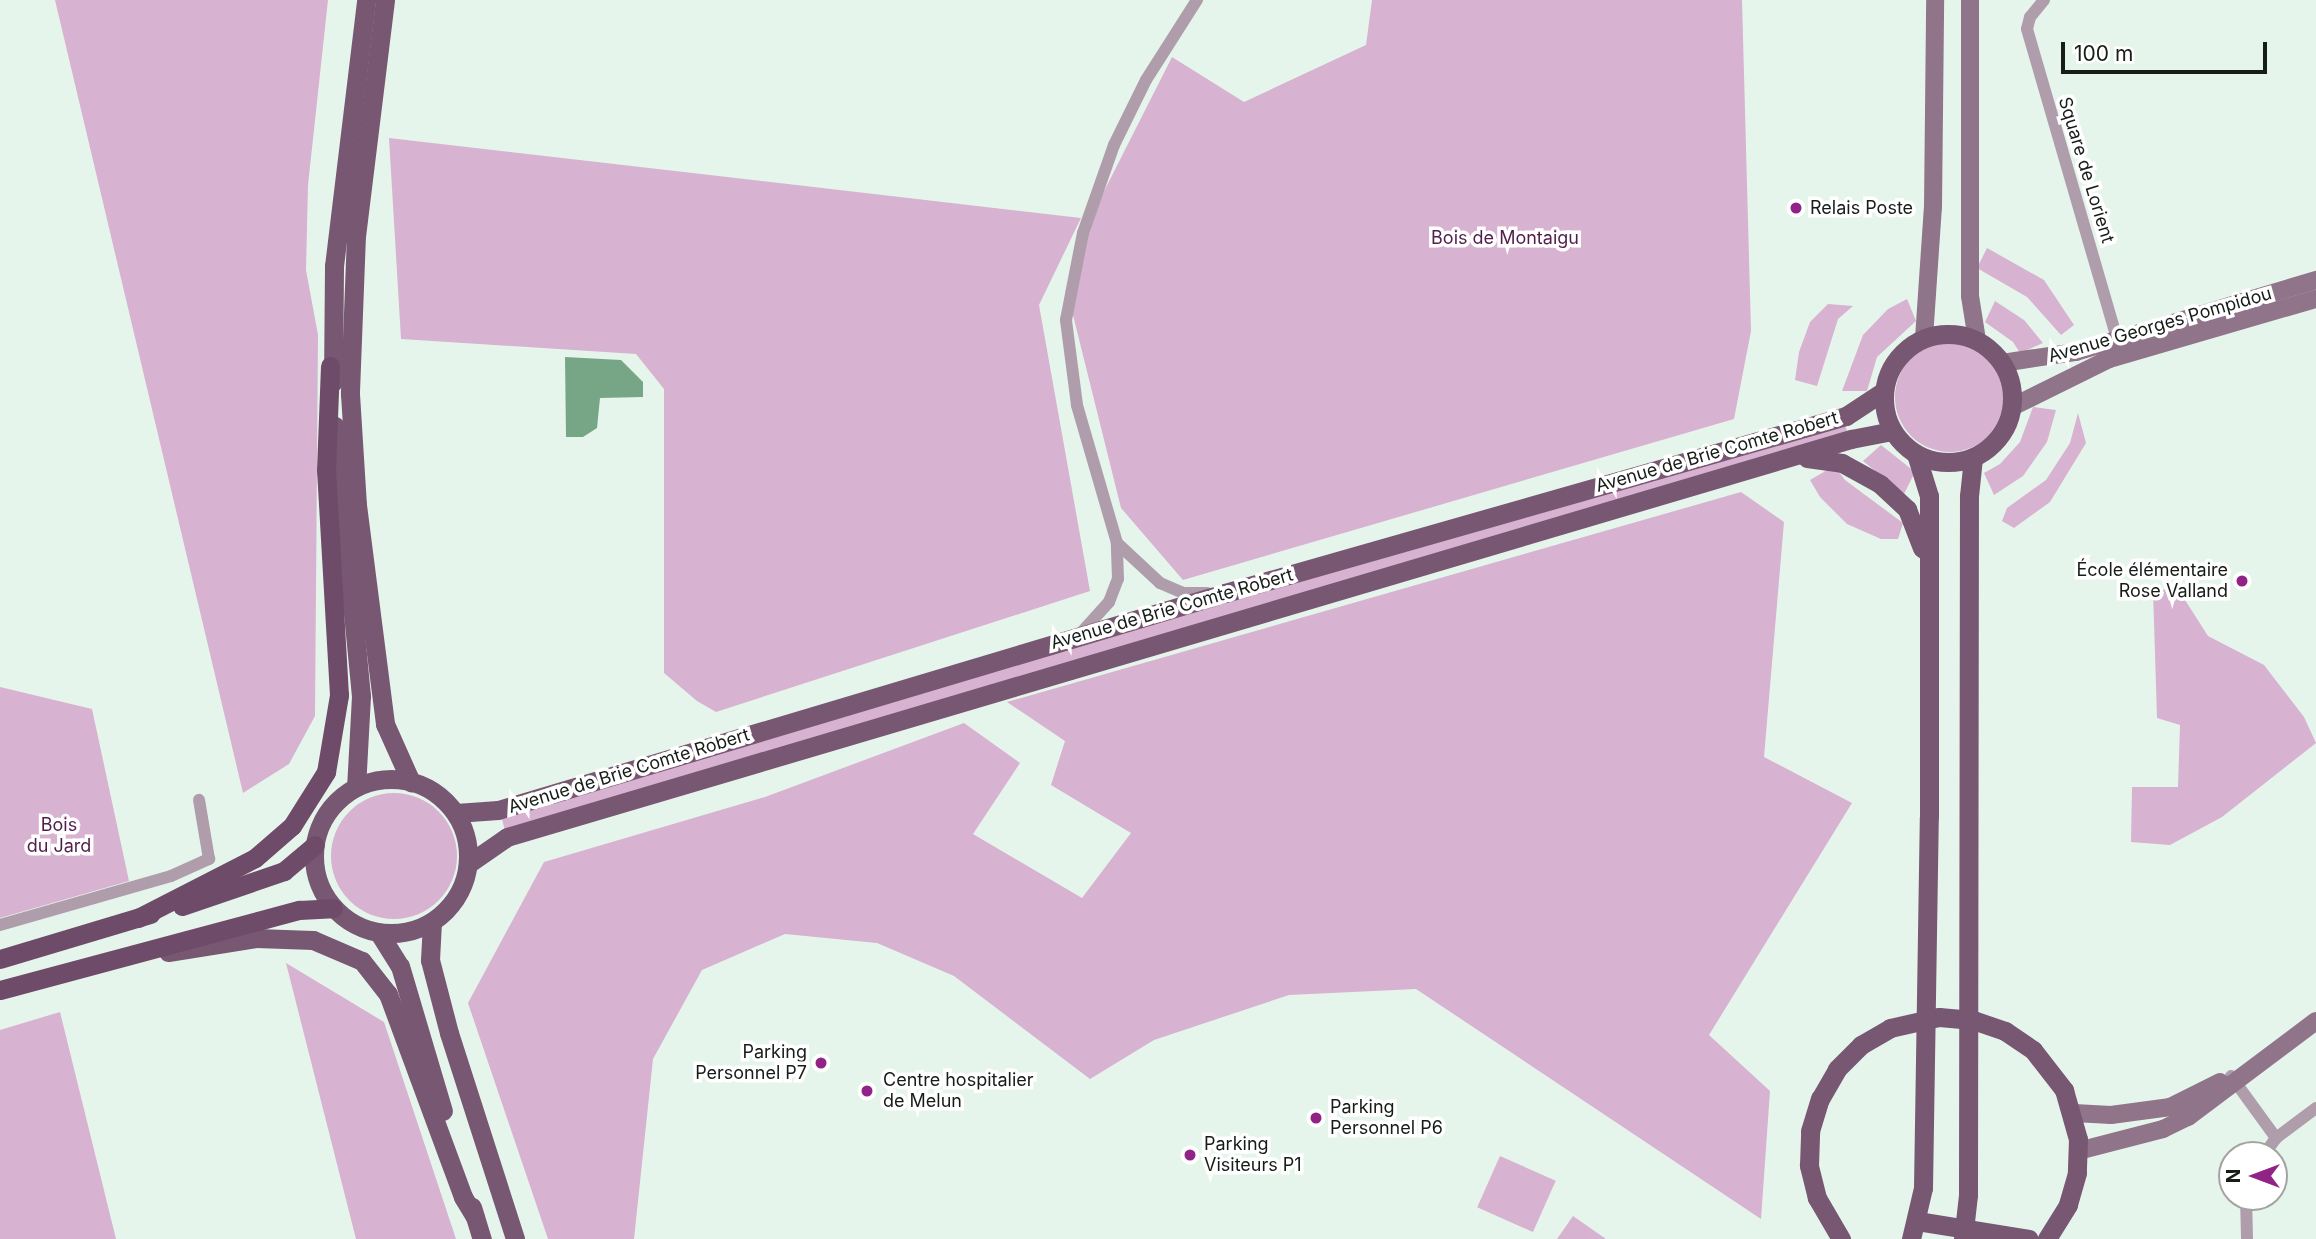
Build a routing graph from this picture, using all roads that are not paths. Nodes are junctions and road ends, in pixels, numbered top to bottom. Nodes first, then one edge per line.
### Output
1 (366, 0) edge
2 (385, 0) edge
3 (1197, 0) edge
4 (1935, 0) edge
5 (1970, 0) edge
6 (2044, 0) edge
7 (2316, 280) edge
8 (2313, 298) edge
9 (1924, 338) junction
10 (1978, 340) junction
11 (2120, 348) junction
12 (2002, 363) junction
13 (330, 366) junction
14 (1884, 391) junction
15 (2012, 407) junction
16 (1892, 431) junction
17 (1916, 454) junction
18 (1799, 457) junction
19 (1973, 457) junction
20 (1118, 543) junction
21 (1928, 566) junction
22 (1224, 593) junction
23 (1078, 637) junction
24 (411, 782) junction
25 (356, 787) junction
26 (199, 800) dead end
27 (456, 813) junction
28 (315, 845) junction
29 (468, 864) junction
30 (333, 908) junction
31 (138, 918) junction
32 (432, 922) junction
33 (0, 925) edge
34 (379, 933) junction
35 (0, 959) edge
36 (106, 960) junction
37 (0, 990) edge
38 (2316, 1013) edge
39 (2316, 1021) edge
40 (2233, 1079) junction
41 (2316, 1108) edge
42 (2074, 1113) junction
43 (2276, 1138) junction
44 (2274, 1141) edge
45 (2078, 1151) junction
46 (2246, 1211) edge
47 (475, 1217) junction
48 (1914, 1230) edge
49 (1965, 1234) edge
50 (482, 1239) edge
51 (515, 1239) edge
52 (1841, 1239) edge
53 (2029, 1239) edge
54 (2047, 1239) edge
55 (2247, 1239) edge

1 - 13 main road
2 - 24 main road
3 - 20 street
4 - 9 main road
5 - 10 main road
6 - 11 street, Square de Lorient
7 - 11 main road, Avenue Georges Pompidou
8 - 11 main road, Avenue Georges Pompidou
9 - 10 main road
9 - 14 main road
10 - 12 main road
11 - 12 main road, Avenue Georges Pompidou
11 - 15 main road, Avenue Georges Pompidou
12 - 15 main road
13 - 25 main road
13 - 31 highway
14 - 16 main road
14 - 22 main road, Avenue de Brie Comte Robert
15 - 19 main road
16 - 17 main road
16 - 18 main road, Avenue de Brie Comte Robert
17 - 19 main road
17 - 21 main road
18 - 21 main road
18 - 29 main road, Avenue de Brie Comte Robert
19 - 49 main road
20 - 22 street
20 - 23 street
21 - 48 main road
22 - 23 main road, Avenue de Brie Comte Robert
23 - 27 main road, Avenue de Brie Comte Robert
24 - 25 main road
24 - 27 main road
25 - 28 main road
26 - 33 street
27 - 29 main road
28 - 30 main road
28 - 31 highway
29 - 32 main road
30 - 34 main road
30 - 36 highway
31 - 35 highway
32 - 34 main road
32 - 51 main road
34 - 47 main road
36 - 37 highway
36 - 47 main road
38 - 40 main road
39 - 40 main road
40 - 42 main road
40 - 43 street
40 - 45 main road
41 - 43 street
42 - 45 main road
42 - 52 main road
43 - 44 street
45 - 54 main road
46 - 55 street
47 - 50 main road
48 - 49 main road
49 - 53 main road

